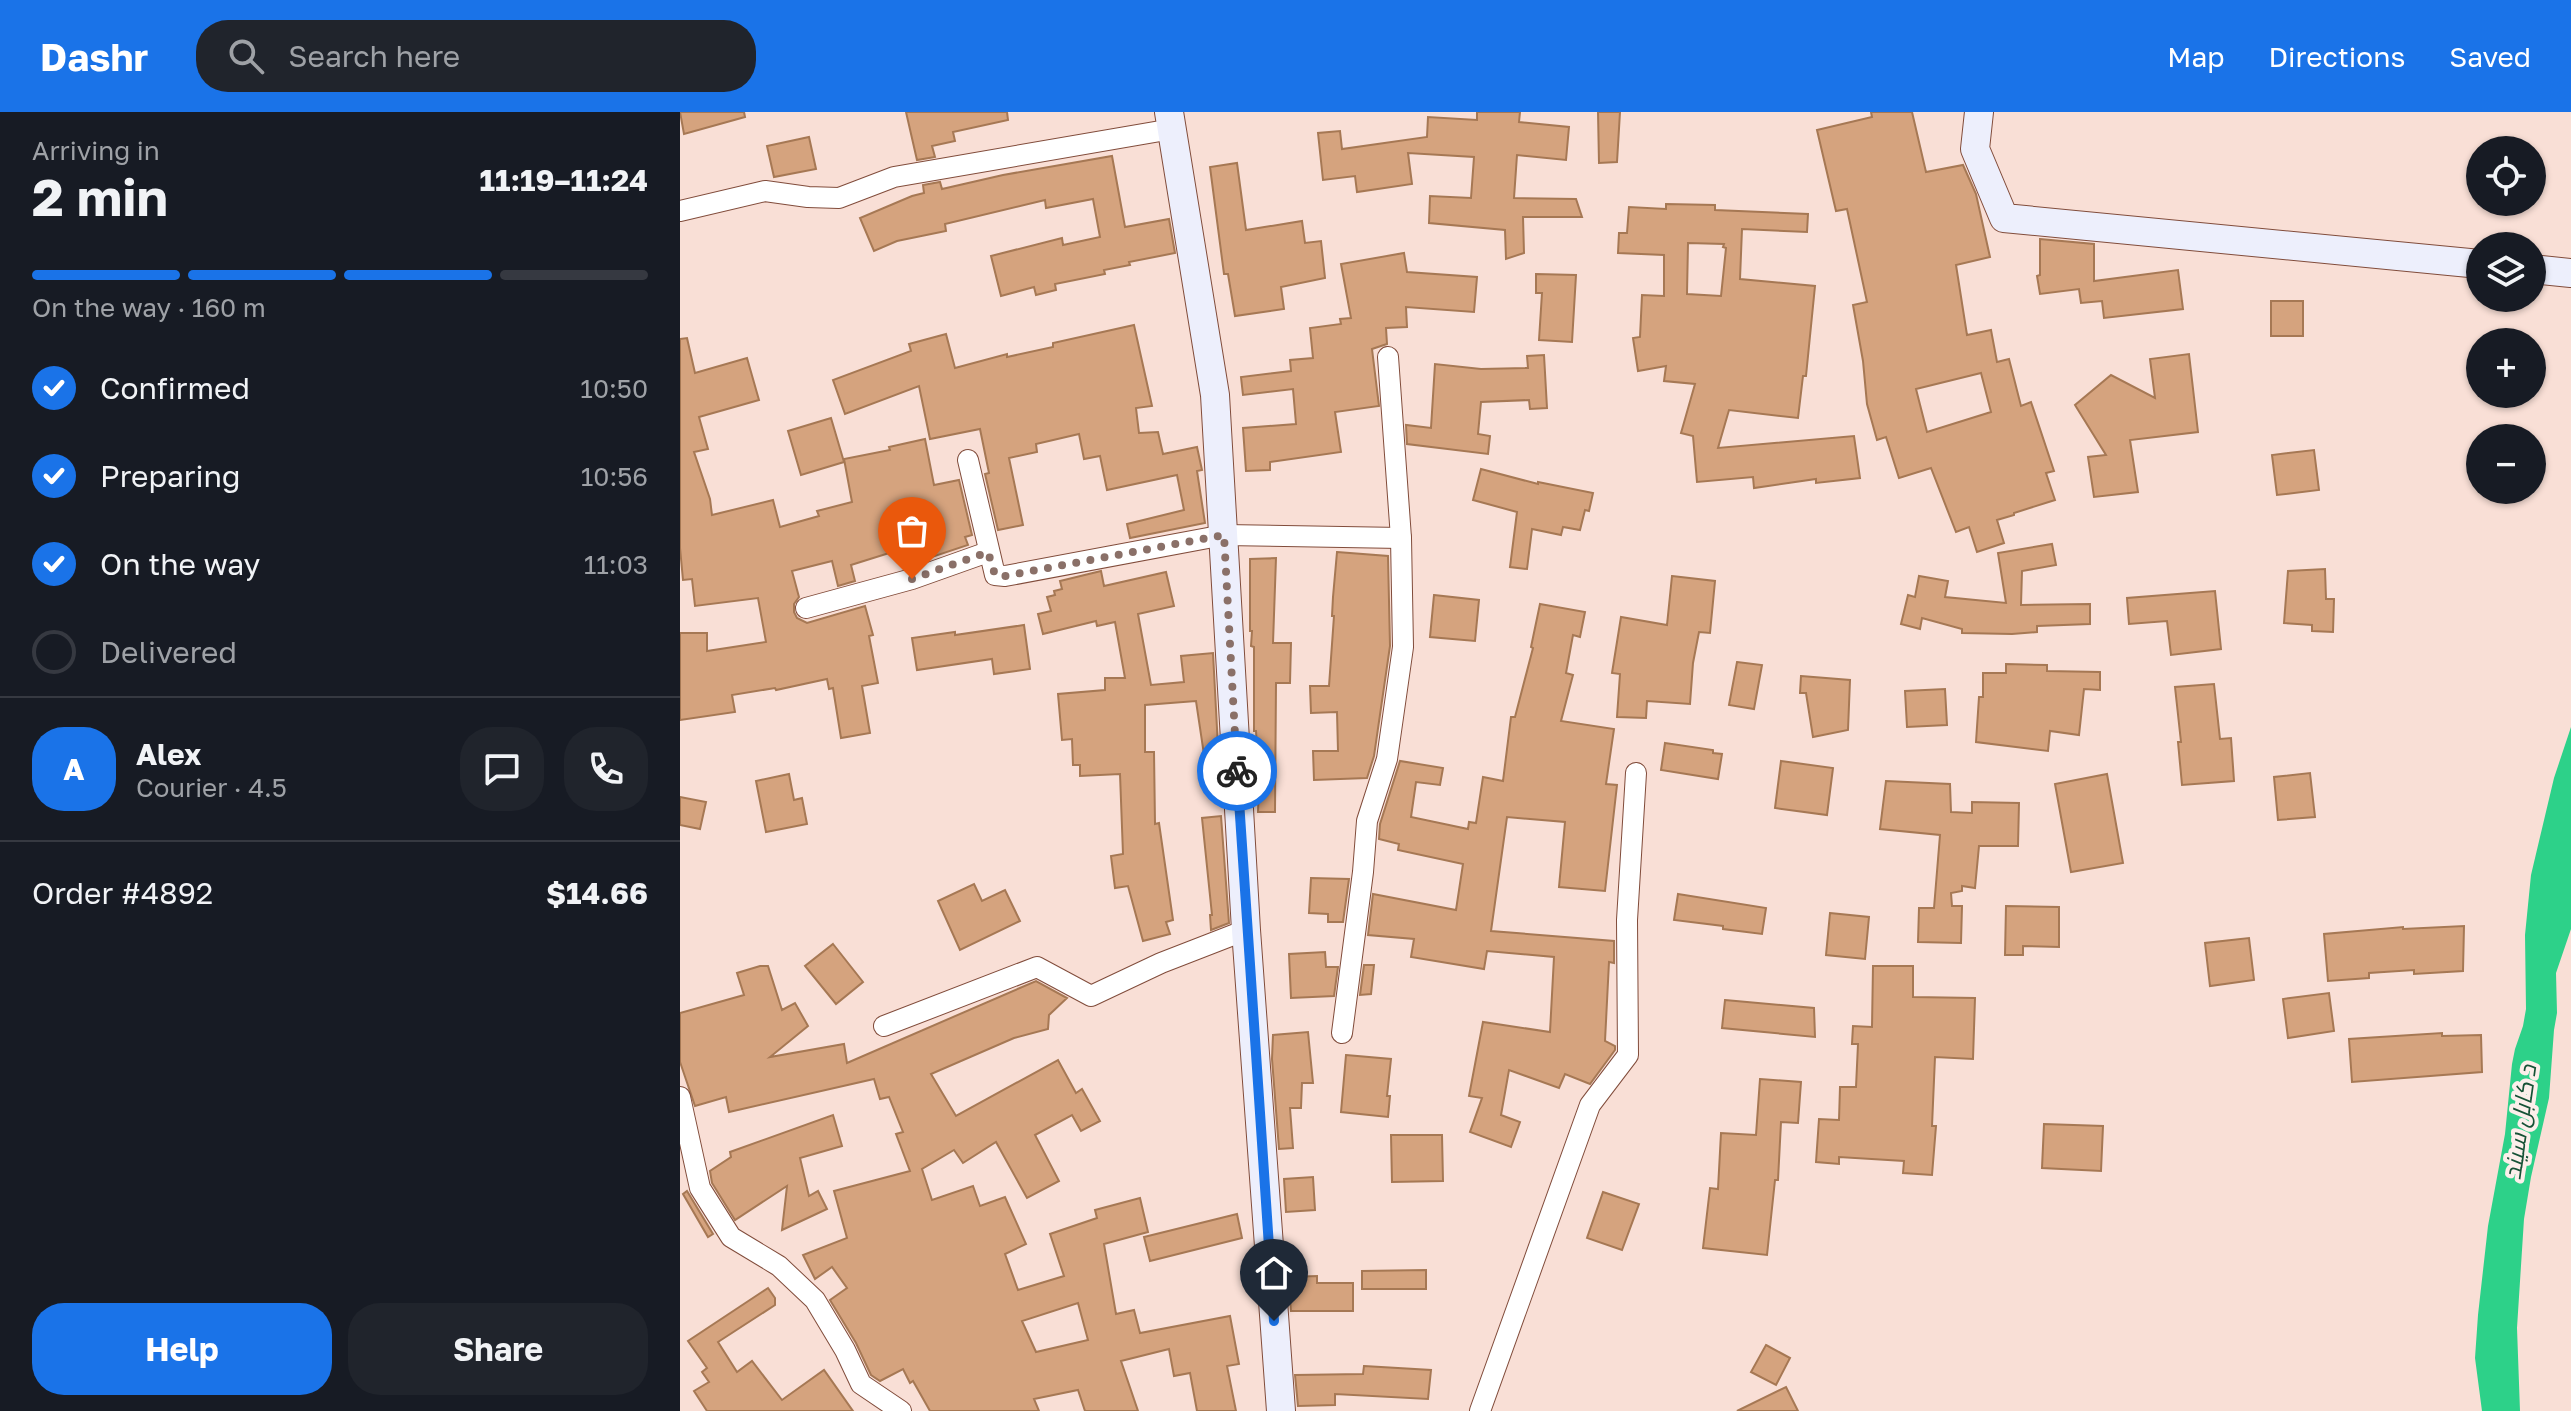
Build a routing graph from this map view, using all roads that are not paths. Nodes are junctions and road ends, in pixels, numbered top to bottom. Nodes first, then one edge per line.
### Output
1 (1979, 112) edge
2 (1171, 120) edge
3 (680, 211) edge
4 (2466, 263) edge
5 (2546, 270) edge
6 (2571, 273) edge
7 (1388, 357) dead end
8 (968, 460) dead end
9 (1224, 535) junction
10 (1401, 538) junction
11 (988, 552) junction
12 (806, 608) dead end
13 (1636, 773) dead end
14 (1246, 930) junction
15 (884, 1026) dead end
16 (1342, 1033) dead end
17 (680, 1097) edge
18 (901, 1411) edge
19 (1281, 1411) edge
20 (1480, 1411) edge

1 - 4 main road
2 - 3 street
2 - 9 main road
5 - 6 main road
7 - 10 street
8 - 11 street
9 - 10 street
9 - 11 street
9 - 14 main road
10 - 16 street
11 - 12 street
13 - 20 street
14 - 15 street
14 - 19 main road
17 - 18 street

